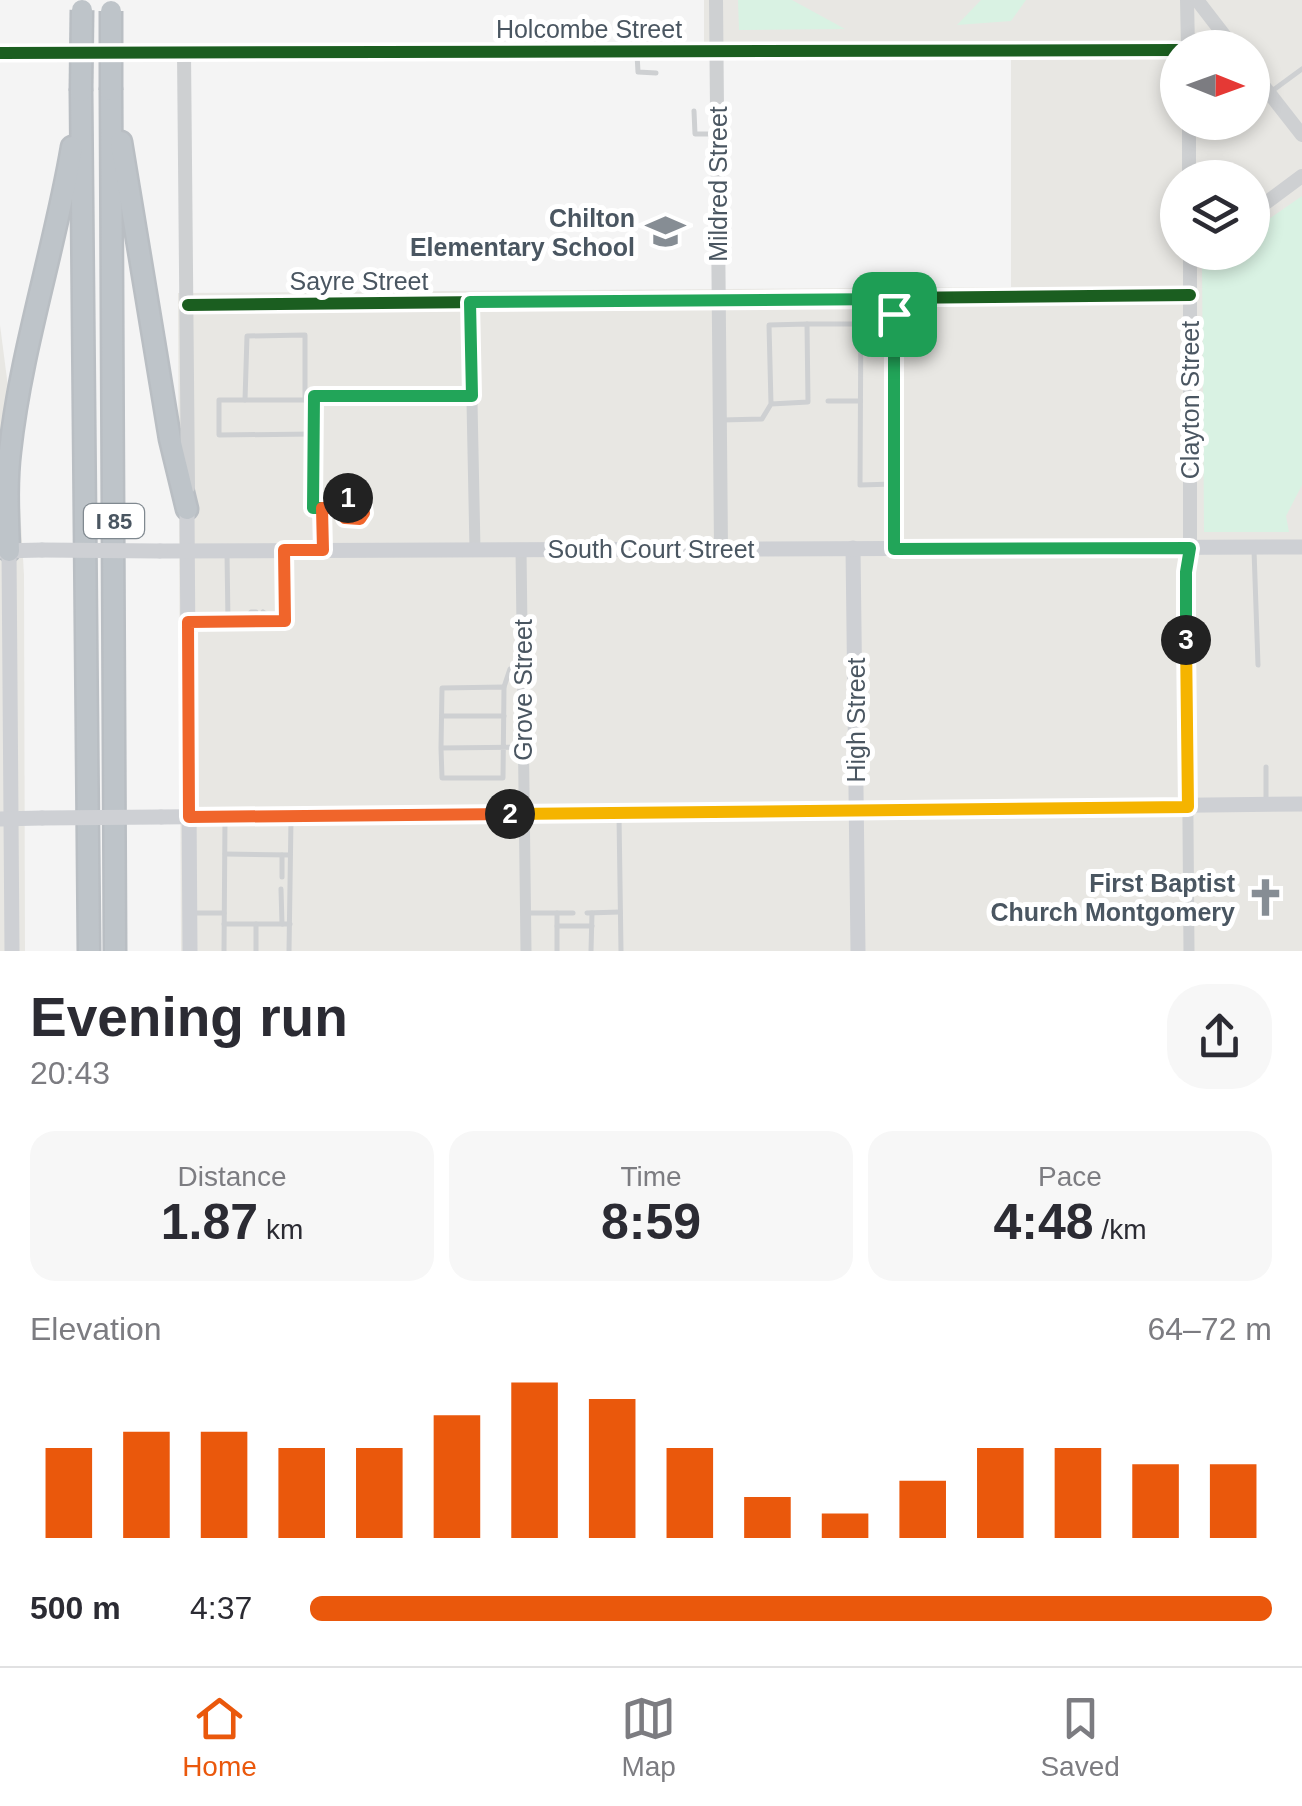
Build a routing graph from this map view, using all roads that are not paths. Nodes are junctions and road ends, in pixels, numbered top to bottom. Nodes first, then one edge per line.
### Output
1 (716, 0) edge
2 (1187, 0) edge
3 (1197, 0) edge
4 (82, 5) edge
5 (111, 6) edge
6 (1188, 30) edge
7 (1220, 30) edge
8 (1160, 50) edge
9 (637, 51) junction
10 (716, 51) junction
11 (0, 53) edge
12 (184, 53) junction
13 (1302, 69) edge
14 (656, 73) dead end
15 (111, 90) junction
16 (82, 91) junction
17 (1270, 92) edge
18 (1270, 94) edge
19 (694, 112) dead end
20 (717, 134) junction
21 (1302, 136) edge
22 (1302, 176) edge
23 (1270, 200) edge
24 (1192, 270) edge
25 (1190, 295) junction
26 (894, 299) junction
27 (861, 300) junction
28 (718, 301) junction
29 (470, 302) junction
30 (188, 304) junction
31 (807, 324) junction
32 (861, 324) junction
33 (894, 324) junction
34 (314, 396) junction
35 (472, 396) junction
36 (245, 400) junction
37 (305, 400) junction
38 (860, 400) junction
39 (828, 401) dead end
40 (771, 404) junction
41 (719, 420) junction
42 (314, 434) junction
43 (894, 484) junction
44 (3, 509) edge
45 (187, 509) junction
46 (345, 518) joint
47 (1254, 547) junction
48 (1302, 547) edge
49 (854, 548) junction
50 (1190, 548) junction
51 (721, 549) junction
52 (894, 549) junction
53 (188, 550) junction
54 (227, 550) junction
55 (284, 550) junction
56 (323, 550) junction
57 (475, 550) junction
58 (521, 550) junction
59 (4, 552) edge
60 (5, 588) edge
61 (275, 621) junction
62 (188, 622) junction
63 (228, 622) junction
64 (243, 622) junction
65 (5, 642) edge
66 (1258, 665) dead end
67 (523, 669) junction
68 (504, 687) junction
69 (6, 710) edge
70 (442, 716) junction
71 (504, 716) junction
72 (524, 747) junction
73 (440, 748) junction
74 (504, 748) junction
75 (1266, 767) dead end
76 (6, 771) edge
77 (1302, 804) edge
78 (1266, 805) junction
79 (1188, 807) junction
80 (857, 810) junction
81 (620, 813) junction
82 (524, 814) junction
83 (291, 816) junction
84 (189, 817) junction
85 (225, 817) junction
86 (6, 819) edge
87 (225, 854) junction
88 (286, 855) junction
89 (282, 877) dead end
90 (281, 889) dead end
91 (620, 912) junction
92 (190, 913) junction
93 (224, 913) junction
94 (525, 913) junction
95 (572, 913) dead end
96 (556, 914) junction
97 (224, 924) junction
98 (256, 924) junction
99 (282, 924) junction
100 (290, 924) junction
101 (556, 926) junction
102 (592, 926) junction
103 (12, 951) edge
104 (89, 951) edge
105 (115, 951) edge
106 (190, 951) edge
107 (224, 951) edge
108 (256, 951) edge
109 (289, 951) edge
110 (526, 951) edge
111 (557, 951) edge
112 (591, 951) edge
113 (621, 951) edge
114 (858, 951) edge
115 (1189, 951) edge

1 - 10 street, Mildred Street
2 - 6 street
3 - 7 street
4 - 16 highway, I 85, bridge
5 - 15 highway, I 85, bridge
8 - 10 street, Holcombe Street
9 - 10 street, Holcombe Street
9 - 12 street, Holcombe Street
9 - 14 lane
10 - 20 street, Mildred Street
11 - 12 street, Holcombe Street
12 - 30 street
13 - 17 lane
15 - 45 highway
15 - 105 highway, I 85
16 - 44 highway
16 - 104 highway, I 85
18 - 21 street
19 - 20 lane
20 - 28 street, Mildred Street
22 - 23 street
24 - 25 street, Clayton Street
25 - 26 street, Sayre Street
25 - 50 street, Clayton Street
26 - 27 street, Sayre Street
26 - 33 lane
27 - 28 street, Sayre Street
27 - 32 lane
28 - 29 street, Sayre Street
28 - 41 street, Mildred Street
29 - 30 street, Sayre Street
29 - 35 street
30 - 45 street
31 - 32 lane
31 - 40 lane
31 - 40 lane
32 - 33 lane
32 - 38 lane
33 - 43 lane
34 - 35 lane
34 - 37 lane
34 - 42 lane
35 - 57 street
36 - 37 lane
36 - 37 lane
36 - 42 lane
38 - 39 lane
38 - 43 lane
40 - 41 lane
41 - 51 street, Mildred Street
42 - 56 lane
43 - 52 lane
44 - 59 highway
45 - 53 main road
46 - 46 lane
47 - 48 main road, South Court Street
47 - 50 main road, South Court Street
47 - 66 lane
49 - 51 main road, South Court Street
49 - 52 main road, South Court Street
49 - 80 main road, High Street
50 - 52 main road, South Court Street
50 - 79 street
51 - 58 main road, South Court Street
53 - 54 main road, South Court Street
53 - 59 main road, South Court Street, bridge
53 - 62 main road
54 - 55 main road, South Court Street
54 - 63 lane
55 - 56 main road, South Court Street
55 - 61 lane
56 - 57 main road, South Court Street
57 - 58 main road, South Court Street
58 - 67 street, Grove Street
59 - 60 main road
60 - 65 main road
61 - 64 lane
61 - 64 lane
62 - 63 lane
62 - 84 main road
63 - 64 lane
65 - 69 main road
67 - 68 lane
67 - 72 street, Grove Street
68 - 70 lane
68 - 71 lane
69 - 76 main road
70 - 71 lane
70 - 73 lane
71 - 74 lane
72 - 74 lane
72 - 82 street, Grove Street
73 - 74 lane
73 - 74 lane
75 - 78 lane
76 - 86 main road
77 - 78 main road
78 - 79 main road
79 - 80 main road
79 - 115 street
80 - 81 main road
80 - 114 main road, High Street
81 - 82 main road
81 - 91 lane
82 - 83 main road
82 - 94 street, Grove Street
83 - 85 main road
83 - 88 lane
84 - 85 main road
84 - 86 main road, bridge
84 - 92 main road
85 - 87 lane
86 - 103 main road
87 - 88 lane
87 - 93 lane
88 - 89 lane
88 - 100 lane
90 - 99 lane
91 - 102 lane
91 - 113 lane
92 - 93 lane
92 - 106 main road
93 - 97 lane
94 - 96 lane
94 - 110 street, Grove Street
95 - 96 lane
96 - 101 lane
97 - 98 lane
97 - 107 lane
98 - 99 lane
98 - 108 lane
99 - 100 lane
100 - 109 lane
101 - 102 lane
101 - 111 lane
102 - 112 lane

